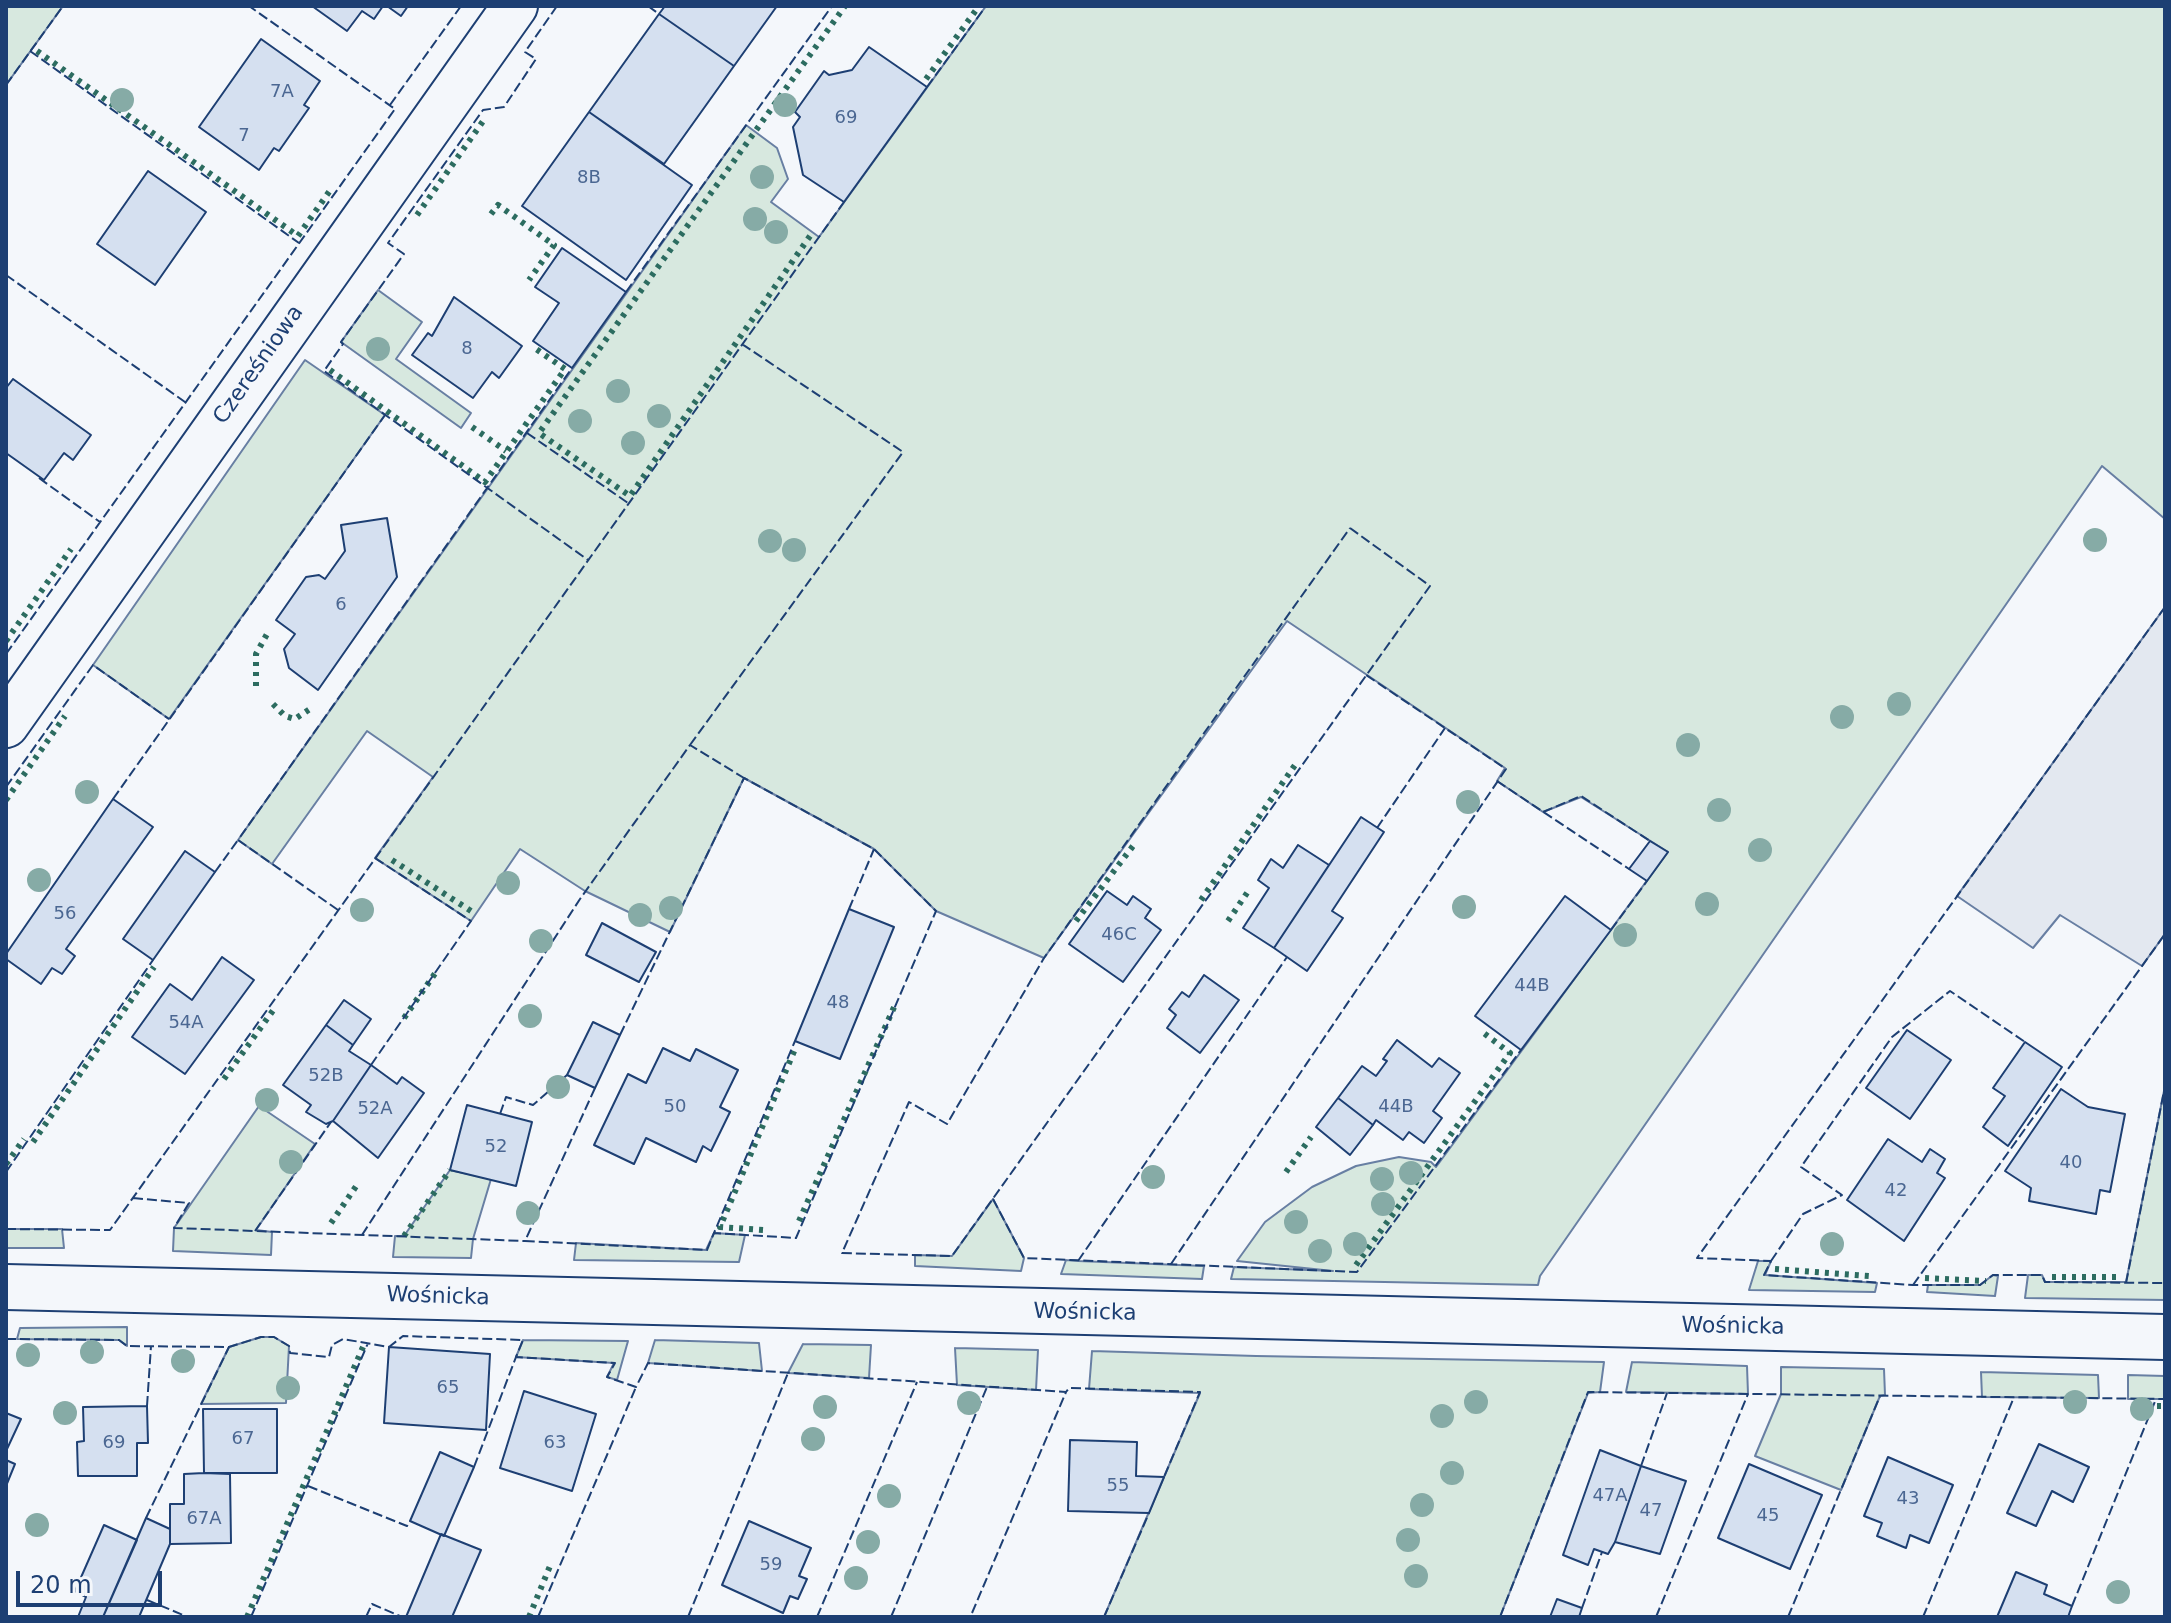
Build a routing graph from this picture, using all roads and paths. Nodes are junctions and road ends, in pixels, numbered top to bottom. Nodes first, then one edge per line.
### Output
1 (515, 6) edge
2 (6, 725) edge
3 (6, 1287) edge
4 (2165, 1337) edge

1 - 2 street, Czereśniowa
3 - 4 street, Wośnicka

